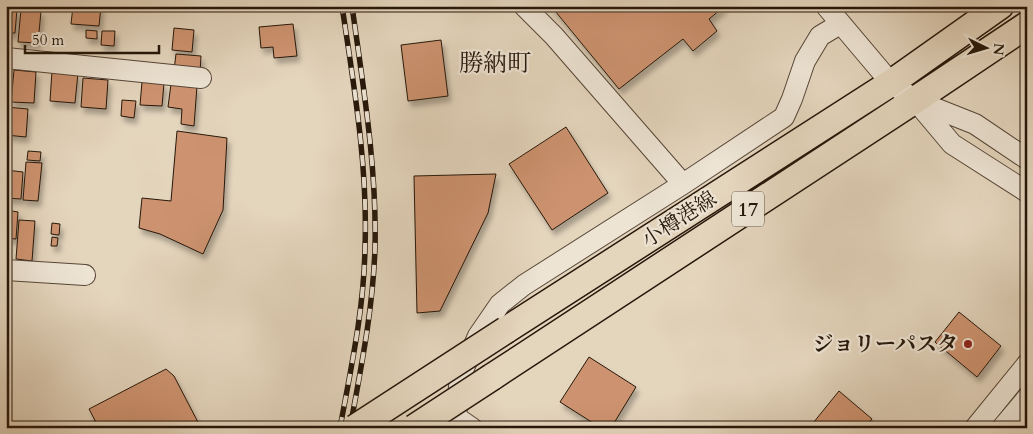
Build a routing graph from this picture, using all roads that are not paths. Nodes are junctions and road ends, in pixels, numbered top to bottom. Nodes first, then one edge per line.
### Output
1 (524, 6) edge
2 (826, 6) edge
3 (1000, 6) edge
4 (840, 24) junction
5 (1027, 25) edge
6 (6, 58) edge
7 (201, 78) dead end
8 (891, 83) junction
9 (915, 100) junction
10 (1027, 160) edge
11 (683, 184) junction
12 (1027, 192) edge
13 (6, 270) edge
14 (85, 275) dead end
15 (1027, 364) edge
16 (1027, 398) edge
17 (453, 422) edge
18 (355, 428) edge
19 (414, 428) edge
20 (472, 428) edge
21 (975, 428) edge
22 (1002, 428) edge

1 - 11 street
2 - 4 street
3 - 8 main road, 小樽港線 / 17
4 - 8 street
4 - 11 street
5 - 9 main road, 小樽港線 / 17
6 - 7 street
8 - 9 street
8 - 18 main road, 小樽港線 / 17, bridge
9 - 10 street
9 - 12 street
9 - 19 main road, 小樽港線 / 17, bridge
11 - 17 street
13 - 14 street
15 - 21 street
16 - 22 street
17 - 20 street

